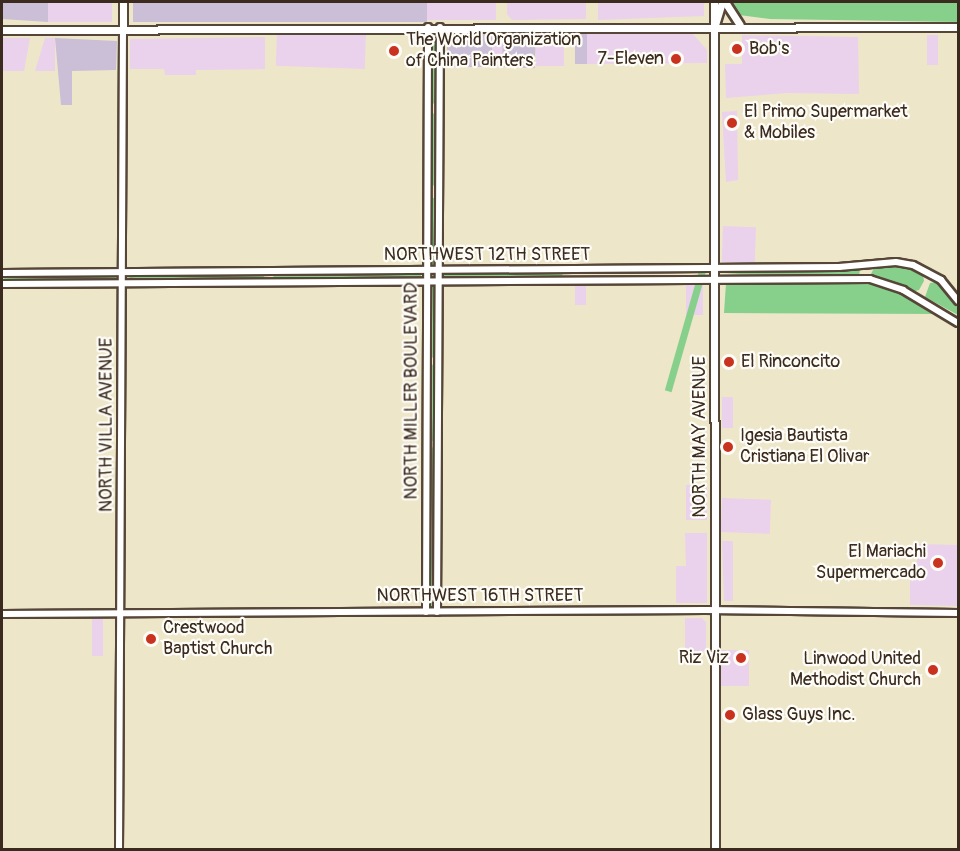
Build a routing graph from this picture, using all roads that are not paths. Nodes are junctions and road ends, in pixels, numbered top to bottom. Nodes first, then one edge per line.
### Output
1 (123, 2) edge
2 (714, 2) edge
3 (723, 2) edge
4 (715, 25) junction
5 (740, 25) junction
6 (428, 27) junction
7 (440, 27) junction
8 (958, 27) edge
9 (123, 29) junction
10 (2, 30) edge
11 (715, 268) junction
12 (427, 270) junction
13 (439, 270) junction
14 (2, 273) edge
15 (123, 273) junction
16 (715, 279) junction
17 (427, 281) junction
18 (439, 281) junction
19 (123, 283) junction
20 (2, 284) edge
21 (958, 301) edge
22 (956, 321) edge
23 (715, 610) junction
24 (426, 612) junction
25 (437, 612) junction
26 (958, 613) edge
27 (2, 614) edge
28 (122, 614) junction
29 (119, 849) edge
30 (715, 849) edge

1 - 9 main road, NORTH VILLA AVENUE
2 - 4 main road, NORTH MAY AVENUE
3 - 4 main road, NORTH MAY AVENUE
3 - 5 main road
4 - 5 main road
4 - 7 main road
4 - 11 main road, NORTH MAY AVENUE
5 - 8 main road
6 - 7 main road
6 - 9 main road
6 - 12 street, NORTH MILLER BOULEVARD
7 - 13 street, NORTH MILLER BOULEVARD
9 - 10 main road
9 - 15 street, NORTH VILLA AVENUE
11 - 13 street, NORTHWEST 12TH STREET
11 - 16 main road, NORTH MAY AVENUE
11 - 21 street, NORTHWEST 12TH STREET
12 - 13 street, NORTHWEST 12TH STREET
12 - 15 street, NORTHWEST 12TH STREET
12 - 17 street, NORTH MILLER BOULEVARD
13 - 18 street, NORTH MILLER BOULEVARD
14 - 15 street, NORTHWEST 12TH STREET
15 - 19 street, NORTH VILLA AVENUE
16 - 18 street, NORTHWEST 12TH STREET
16 - 22 street, NORTHWEST 12TH STREET
16 - 23 main road, NORTH MAY AVENUE
17 - 18 street, NORTHWEST 12TH STREET
17 - 19 street, NORTHWEST 12TH STREET
17 - 24 street, NORTH MILLER BOULEVARD
18 - 25 street, NORTH MILLER BOULEVARD
19 - 20 street, NORTHWEST 12TH STREET
19 - 28 street, NORTH VILLA AVENUE
23 - 25 street, NORTHWEST 16TH STREET
23 - 26 street, NORTHWEST 16TH STREET
23 - 30 main road, NORTH MAY AVENUE
24 - 25 street, NORTHWEST 16TH STREET
24 - 28 street, NORTHWEST 16TH STREET
27 - 28 street, NORTHWEST 16TH STREET
28 - 29 street, NORTH VILLA AVENUE

